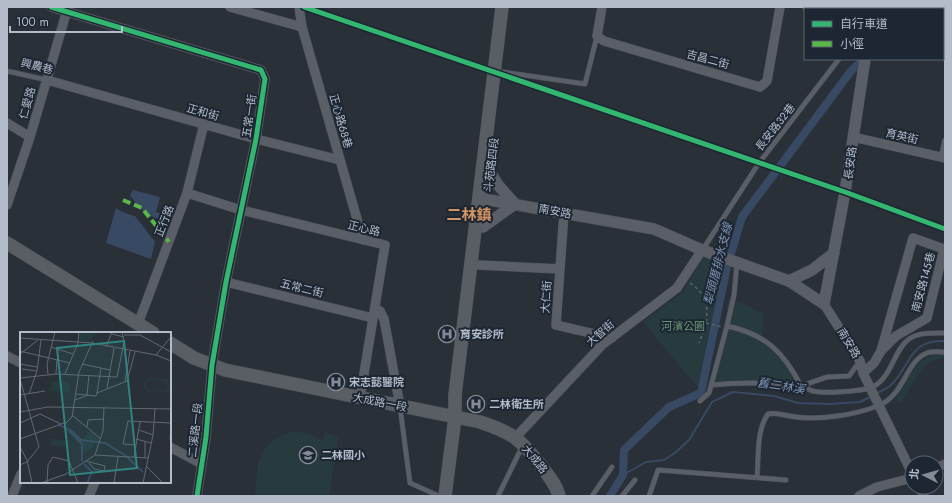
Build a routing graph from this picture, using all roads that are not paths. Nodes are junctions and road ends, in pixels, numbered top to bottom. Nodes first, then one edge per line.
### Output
1 (51, 7) edge
2 (230, 7) edge
3 (298, 7) edge
4 (502, 7) edge
5 (511, 7) edge
6 (602, 7) edge
7 (780, 7) edge
8 (67, 9) edge
9 (302, 27) junction
10 (598, 36) junction
11 (838, 60) edge
12 (864, 64) edge
13 (7, 71) edge
14 (503, 72) junction
15 (47, 80) junction
16 (60, 84) joint
17 (7, 123) edge
18 (204, 124) junction
19 (30, 137) junction
20 (853, 137) junction
21 (256, 139) junction
22 (945, 140) edge
23 (943, 157) edge
24 (340, 160) junction
25 (490, 172) junction
26 (10, 190) edge
27 (187, 193) junction
28 (483, 198) junction
29 (515, 204) junction
30 (7, 205) edge
31 (241, 210) junction
32 (564, 213) junction
33 (483, 227) junction
34 (363, 240) junction
35 (7, 243) edge
36 (702, 250) junction
37 (834, 253) junction
38 (737, 261) junction
39 (478, 265) junction
40 (560, 269) junction
41 (789, 281) junction
42 (226, 282) junction
43 (824, 304) junction
44 (375, 308) junction
45 (373, 318) junction
46 (138, 324) junction
47 (727, 326) junction
48 (151, 332) edge
49 (945, 333) edge
50 (612, 338) junction
51 (171, 345) edge
52 (881, 351) junction
53 (945, 352) edge
54 (7, 356) edge
55 (860, 361) junction
56 (20, 362) edge
57 (212, 365) junction
58 (862, 374) junction
59 (711, 384) junction
60 (801, 386) junction
61 (870, 389) junction
62 (360, 398) junction
63 (700, 401) dead end
64 (878, 404) junction
65 (400, 406) junction
66 (455, 417) junction
67 (520, 441) junction
68 (171, 447) edge
69 (904, 457) edge
70 (202, 464) junction
71 (612, 467) dead end
72 (20, 476) edge
73 (757, 477) junction
74 (635, 480) dead end
75 (786, 480) dead end
76 (904, 480) edge
77 (95, 483) edge
78 (443, 495) edge
79 (12, 496) edge
80 (89, 496) edge
81 (197, 496) edge
82 (498, 496) edge
83 (559, 496) edge
84 (592, 496) edge
85 (622, 496) edge
86 (649, 496) edge
87 (859, 496) edge

1 - 8 street, 五常一街
2 - 9 street
3 - 9 street, 正心路68巷
4 - 28 main road, 斗苑路四段
5 - 14 main road, 斗苑路四段
6 - 10 street
7 - 10 street, 吉昌二街
8 - 15 street, 仁愛路
8 - 21 street, 五常一街
9 - 24 street, 正心路68巷
10 - 14 lane
11 - 36 lane, 長安路32巷
12 - 20 street, 長安路
13 - 15 lane, 興農巷
14 - 25 main road, 斗苑路四段
15 - 16 street, 興農巷
15 - 19 street, 仁愛路
16 - 18 street, 正和街
17 - 19 street
18 - 21 street, 正和街
18 - 27 street, 正行路
19 - 26 street, 仁愛路
20 - 23 street, 育英街
20 - 37 street, 長安路
21 - 24 street, 正和街
21 - 31 street, 五常一街
22 - 23 lane
24 - 34 street, 正心路68巷
25 - 28 main road, 斗苑路四段
25 - 29 street
26 - 30 street, 仁愛路
27 - 31 street, 正心路
27 - 46 street, 正行路
28 - 29 street, 南安路
28 - 33 main road, 斗苑路四段
28 - 66 main road, 斗苑路四段
29 - 32 street, 南安路
29 - 33 street
31 - 34 street, 正心路
31 - 42 street, 五常一街
32 - 36 street, 南安路
32 - 40 street, 大仁街
33 - 39 main road, 斗苑路四段
34 - 44 street, 正心路
35 - 46 main road
36 - 38 street, 南安路
36 - 50 street, 大智街
37 - 41 street
37 - 43 street, 長安路
38 - 41 street, 南安路
38 - 47 lane
39 - 40 street
39 - 66 main road, 斗苑路四段
40 - 50 street, 大仁街
41 - 43 street, 南安路
42 - 45 street, 五常二街
42 - 57 street, 五常一街
43 - 55 street, 南安路
44 - 45 street, 正心路
44 - 65 street
45 - 62 street, 正心路
46 - 48 main road
47 - 59 lane
47 - 60 lane
49 - 61 lane
50 - 67 street, 大智街
51 - 57 main road
52 - 52 street, 南安路145巷
52 - 58 street, 南安路145巷
53 - 64 lane
54 - 56 street
55 - 58 street, 南安路
55 - 60 lane
57 - 62 main road, 大成路一段
57 - 70 street, 二溪路一段
58 - 61 street, 南安路
59 - 60 lane
59 - 63 lane
60 - 61 lane
61 - 64 street, 南安路
62 - 65 main road, 大成路一段
64 - 69 street, 南安路
64 - 73 lane
65 - 66 main road, 大成路一段
65 - 78 lane
66 - 67 main road, 大成路
66 - 78 main road, 斗苑路四段
67 - 82 lane
67 - 83 main road, 大成路
68 - 70 street
70 - 81 street, 二溪路一段
71 - 84 lane
72 - 79 street
73 - 75 lane
73 - 86 lane
74 - 85 lane
76 - 87 street
77 - 80 street

